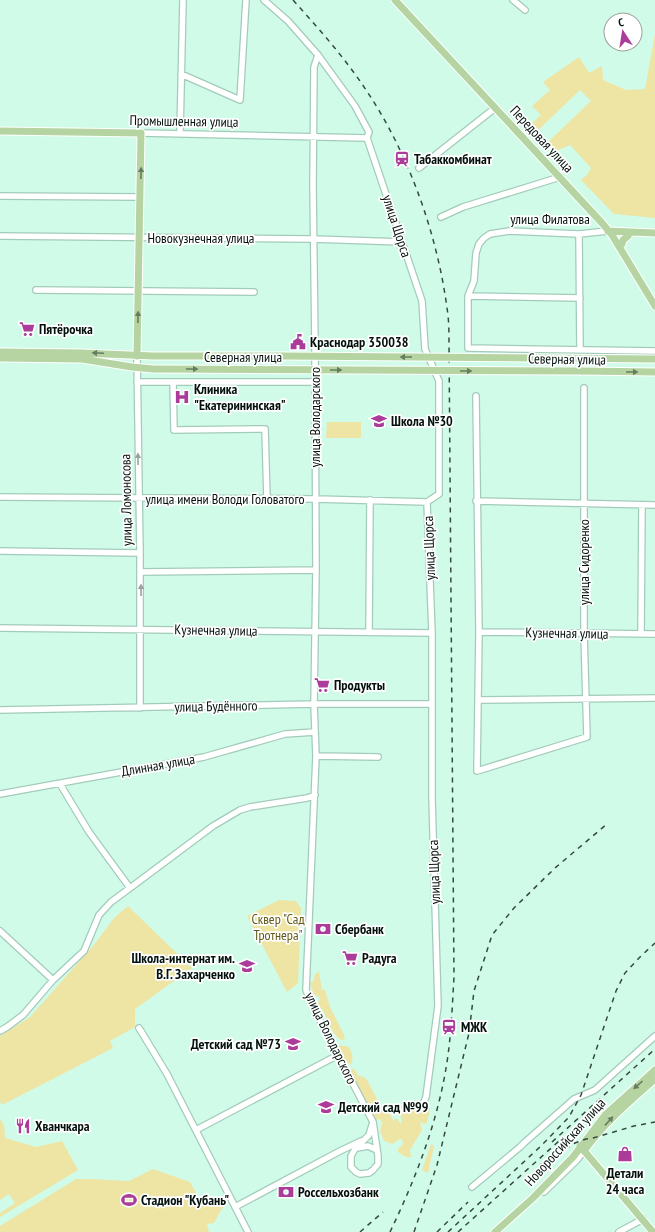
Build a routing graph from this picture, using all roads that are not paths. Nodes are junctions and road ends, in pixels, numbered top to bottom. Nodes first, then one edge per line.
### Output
1 (183, 0) edge
2 (246, 0) edge
3 (264, 0) edge
4 (394, 0) edge
5 (400, 0) edge
6 (513, 0) edge
7 (525, 10) dead end
8 (318, 55) junction
9 (182, 74) junction
10 (495, 108) junction
11 (0, 132) edge
12 (141, 133) junction
13 (180, 133) junction
14 (313, 136) junction
15 (367, 138) junction
16 (419, 168) dead end
17 (560, 177) junction
18 (0, 196) edge
19 (140, 197) junction
20 (441, 217) dead end
21 (612, 233) junction
22 (655, 233) edge
23 (579, 234) junction
24 (0, 236) edge
25 (628, 236) junction
26 (140, 238) junction
27 (655, 238) edge
28 (313, 239) junction
29 (402, 242) junction
30 (622, 244) junction
31 (36, 290) dead end
32 (138, 291) junction
33 (254, 292) dead end
34 (468, 296) junction
35 (580, 298) junction
36 (655, 298) edge
37 (655, 306) edge
38 (580, 350) junction
39 (655, 351) edge
40 (0, 352) edge
41 (137, 356) junction
42 (0, 358) edge
43 (655, 359) edge
44 (136, 368) junction
45 (655, 372) edge
46 (137, 382) junction
47 (173, 382) junction
48 (314, 382) junction
49 (584, 388) dead end
50 (476, 396) dead end
51 (0, 497) edge
52 (139, 498) junction
53 (268, 499) junction
54 (315, 499) junction
55 (370, 500) junction
56 (476, 501) junction
57 (427, 502) junction
58 (584, 504) junction
59 (642, 505) junction
60 (655, 505) edge
61 (0, 551) edge
62 (140, 553) junction
63 (316, 570) junction
64 (140, 572) junction
65 (0, 628) edge
66 (141, 629) junction
67 (315, 631) junction
68 (479, 632) junction
69 (369, 633) junction
70 (432, 633) junction
71 (584, 634) junction
72 (641, 634) junction
73 (655, 634) edge
74 (655, 698) edge
75 (585, 699) junction
76 (478, 700) junction
77 (314, 704) junction
78 (431, 704) junction
79 (140, 708) junction
80 (0, 710) edge
81 (315, 732) junction
82 (316, 756) junction
83 (378, 757) dead end
84 (60, 784) junction
85 (0, 794) edge
86 (315, 795) junction
87 (130, 888) junction
88 (0, 931) edge
89 (53, 980) junction
90 (139, 1028) dead end
91 (0, 1031) edge
92 (655, 1036) edge
93 (338, 1054) junction
94 (655, 1070) edge
95 (655, 1079) edge
96 (423, 1104) dead end
97 (372, 1122) junction
98 (196, 1130) junction
99 (365, 1139) junction
100 (347, 1147) junction
101 (356, 1148) junction
102 (582, 1149) junction
103 (377, 1150) junction
104 (472, 1187) dead end
105 (235, 1207) junction
106 (643, 1219) junction
107 (248, 1232) edge
108 (495, 1232) edge
109 (499, 1232) edge
110 (619, 1232) edge
111 (653, 1232) edge

1 - 9 street
2 - 9 street
3 - 8 street, улица Щорса
4 - 10 main road, Передовая улица
5 - 21 main road, Передовая улица
6 - 7 street
8 - 14 street, улица Володарского
8 - 15 street, улица Щорса
9 - 13 street
10 - 16 street
10 - 17 main road, Передовая улица
11 - 12 main road, Промышленная улица
12 - 13 street, Промышленная улица
19 -> 12 main road, улица Ломоносова
13 - 14 street, Промышленная улица
14 - 15 street, Промышленная улица
14 - 28 street, улица Володарского
15 - 29 street, улица Щорса
17 - 20 street
17 - 21 main road, Передовая улица
18 - 19 street
19 - 26 main road, улица Ломоносова
21 - 22 main road, улица Филатова
21 - 23 street, улица Филатова
21 - 25 main road
21 - 30 main road, Передовая улица
21 - 37 main road, Передовая улица
23 - 34 street, улица Филатова
23 - 35 street
24 - 26 street, Новокузнечная улица
25 - 27 main road
25 - 30 main road
26 - 28 street, Новокузнечная улица
26 - 32 main road, улица Ломоносова
28 - 29 street, Новокузнечная улица
28 - 48 street, улица Володарского
29 - 57 street, улица Щорса
30 - 36 main road, Передовая улица
31 - 32 street
32 - 33 street
41 -> 32 main road, улица Ломоносова
34 - 35 street
34 - 38 street, улица Филатова
35 - 38 street
38 - 39 street
41 -> 40 main road, Северная улица
43 -> 41 main road, Северная улица, bridge
41 - 44 street, улица Ломоносова
42 - 44 main road, Северная улица
44 -> 45 main road, Северная улица, bridge
44 - 46 street, улица Ломоносова
46 - 47 street
52 -> 46 street, улица Ломоносова
47 - 48 street
47 - 53 street
48 - 54 street, улица Володарского
49 - 58 street, улица Сидоренко
50 - 56 street
51 - 52 street, улица имени Володи Головатого
52 - 53 street, улица имени Володи Головатого
52 - 62 street, улица Ломоносова
53 - 54 street, улица имени Володи Головатого
54 - 55 street, улица имени Володи Головатого
54 - 63 street, улица Володарского
55 - 57 street, улица имени Володи Головатого
55 - 69 street
56 - 58 street
56 - 68 street
57 - 70 street, улица Щорса
58 - 59 street
58 - 71 street, улица Сидоренко
59 - 60 street
59 - 72 street
61 - 62 street
62 - 64 street, улица Ломоносова
63 - 64 street
63 - 67 street, улица Володарского
66 -> 64 street, улица Ломоносова
65 - 66 street, Кузнечная улица
66 - 67 street, Кузнечная улица
66 - 79 street, улица Ломоносова
67 - 69 street, Кузнечная улица
67 - 77 street, улица Володарского
68 - 71 street, Кузнечная улица
68 - 76 street
69 - 70 street, Кузнечная улица
70 - 78 street, улица Щорса
71 - 72 street, Кузнечная улица
71 - 75 street, улица Сидоренко
72 - 73 street, Кузнечная улица
74 - 75 street
75 - 76 street
75 - 76 street, улица Сидоренко
77 - 78 street, улица Будённого
77 - 79 street, улица Будённого
77 - 81 street, улица Володарского
78 - 96 street, улица Щорса
79 - 80 street, улица Будённого
81 - 82 street, улица Володарского
81 - 84 street, Длинная улица
82 - 83 street
82 - 86 street, улица Володарского
84 - 85 street, Длинная улица
84 - 87 street
86 - 87 street
86 - 93 street, улица Володарского
87 - 89 street
88 - 89 street
89 - 91 street
90 - 98 street
92 - 104 street
93 - 97 street, улица Володарского
93 - 98 street
94 -> 102 main road, Новороссийская улица
102 -> 95 main road, Новороссийская улица
97 - 99 street
97 - 103 street, улица Володарского
98 - 105 street
99 - 100 street
99 - 101 street
100 - 101 street
100 - 105 street
101 - 103 street
101 - 103 street, улица Володарского
102 - 106 main road
102 - 108 main road, Новороссийская улица
102 - 109 street, Новороссийская улица
105 - 107 street
106 - 110 street
106 - 111 main road

